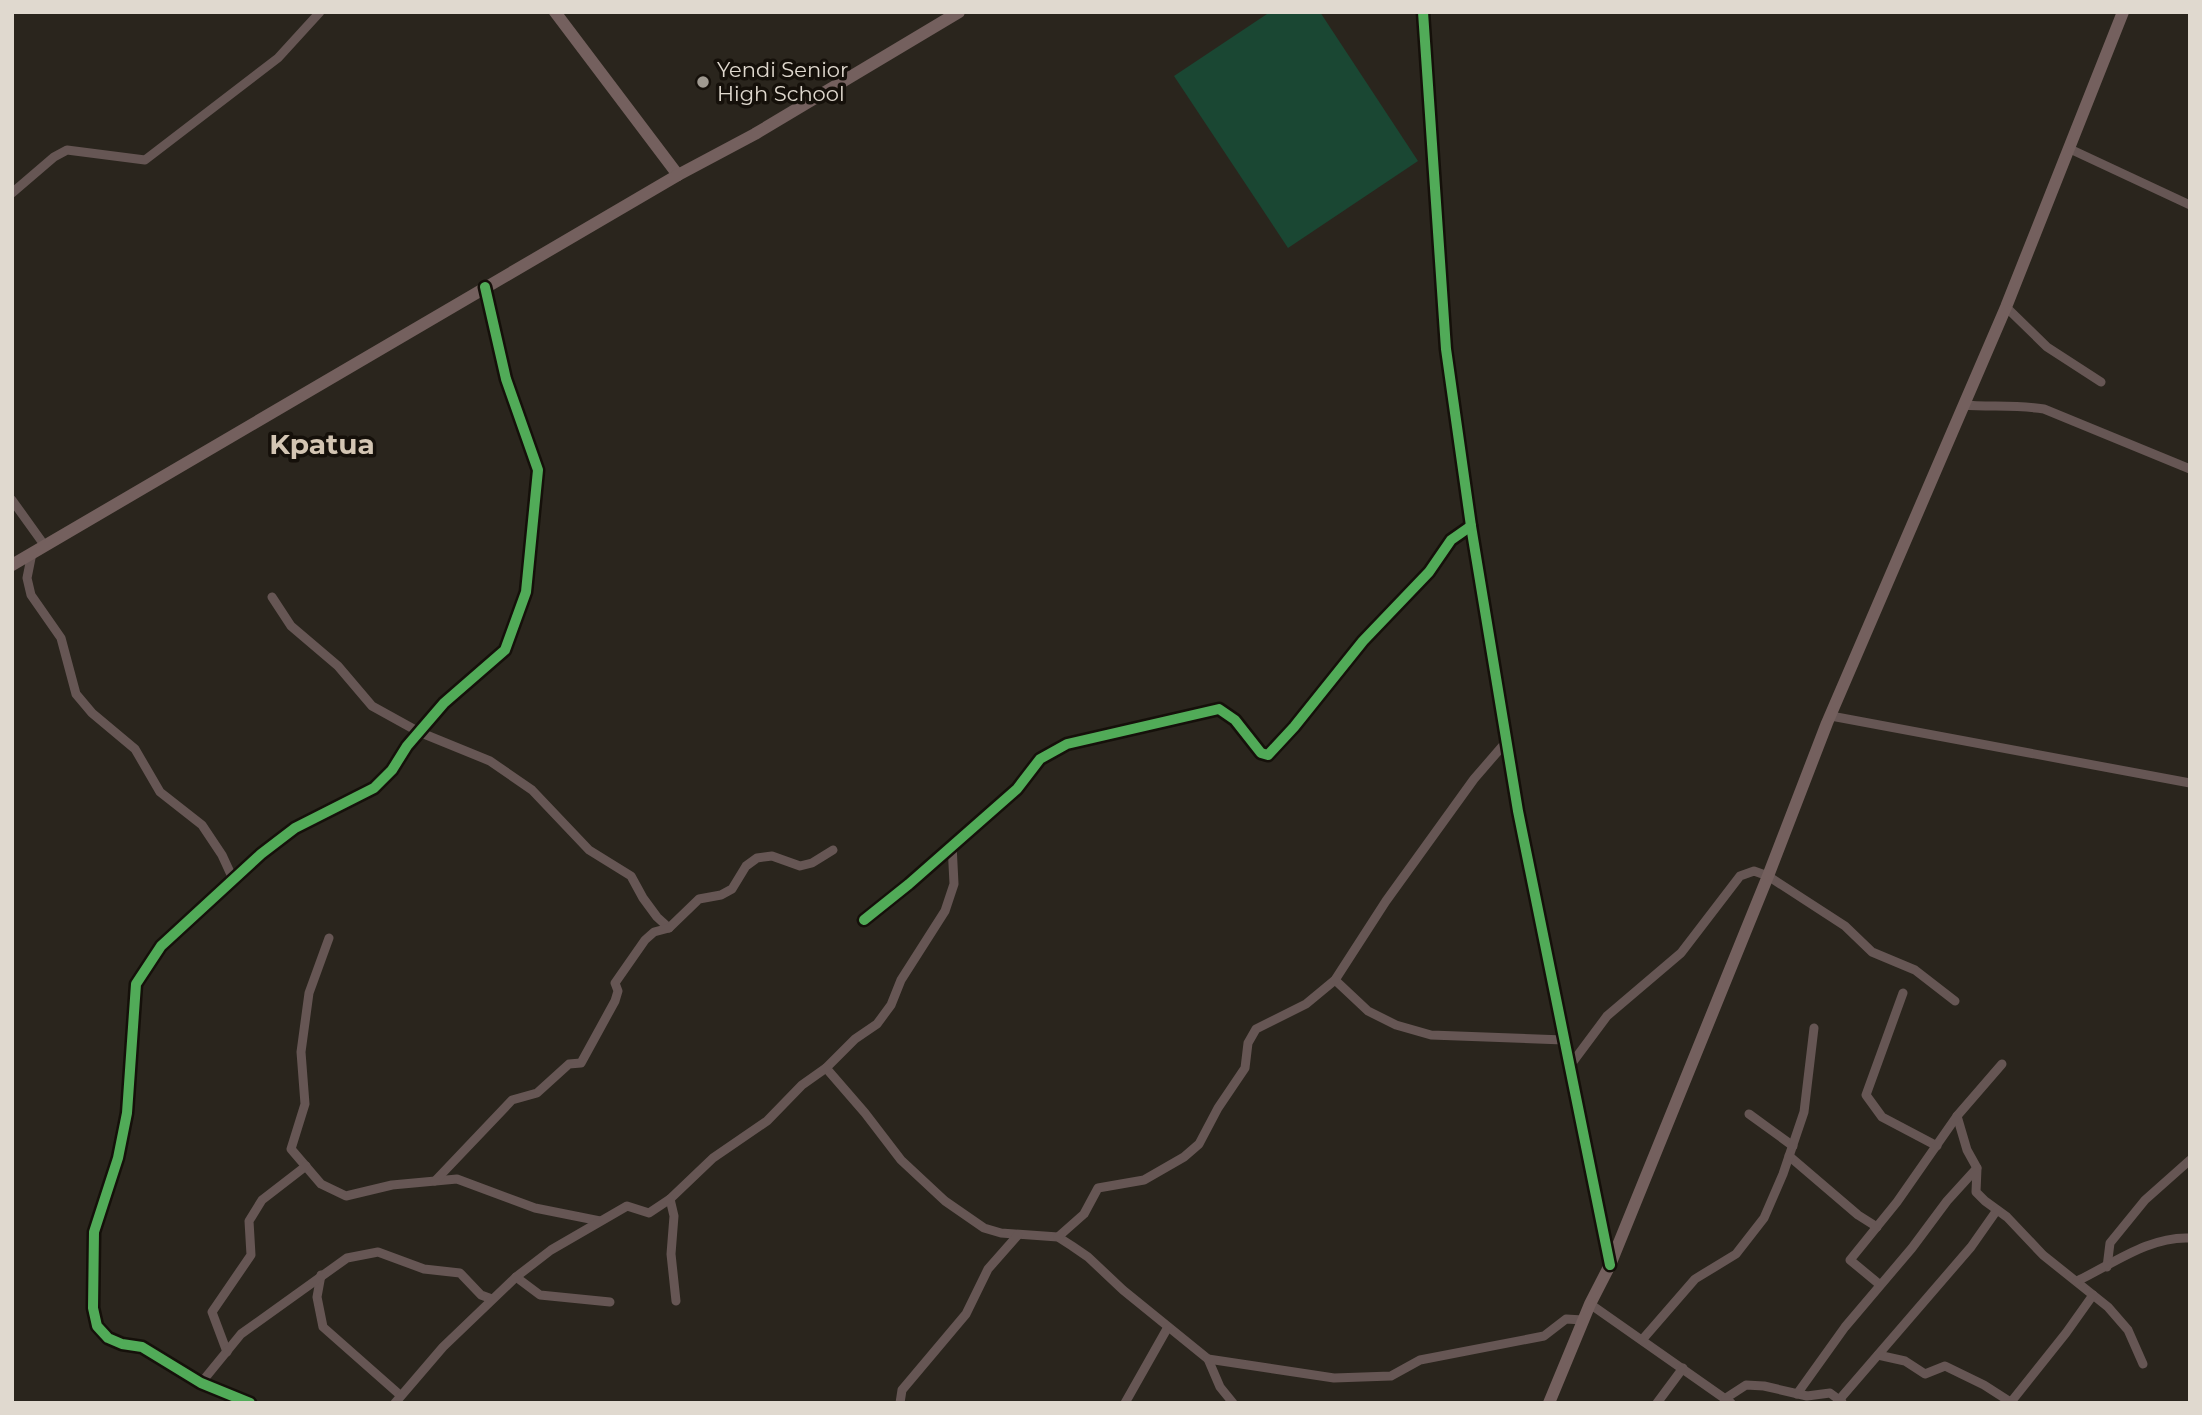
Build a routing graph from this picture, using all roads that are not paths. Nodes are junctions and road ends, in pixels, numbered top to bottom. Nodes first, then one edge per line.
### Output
1 (320, 12) edge
2 (555, 12) edge
3 (959, 12) edge
4 (1423, 12) edge
5 (2123, 12) edge
6 (2070, 149) junction
7 (678, 175) junction
8 (12, 193) edge
9 (2190, 205) edge
10 (485, 287) junction
11 (2006, 307) junction
12 (2101, 382) dead end
13 (1963, 405) junction
14 (2190, 469) edge
15 (12, 500) edge
16 (1471, 526) junction
17 (45, 546) junction
18 (32, 553) junction
19 (12, 565) edge
20 (272, 597) dead end
21 (1831, 716) junction
22 (419, 732) junction
23 (1507, 742) junction
24 (2190, 783) edge
25 (952, 844) junction
26 (834, 850) dead end
27 (1769, 876) junction
28 (234, 881) junction
29 (864, 920) dead end
30 (669, 928) junction
31 (329, 939) dead end
32 (1335, 980) junction
33 (1903, 993) dead end
34 (1955, 1001) dead end
35 (1814, 1028) dead end
36 (1564, 1040) junction
37 (2002, 1064) dead end
38 (826, 1068) junction
39 (1569, 1068) junction
40 (1749, 1114) dead end
41 (1957, 1116) junction
42 (1937, 1146) junction
43 (1791, 1151) junction
44 (2190, 1160) edge
45 (306, 1166) junction
46 (1977, 1168) junction
47 (435, 1181) junction
48 (670, 1199) junction
49 (1997, 1210) junction
50 (600, 1221) junction
51 (1877, 1227) junction
52 (1018, 1235) junction
53 (1058, 1237) junction
54 (2190, 1238) edge
55 (1610, 1265) junction
56 (2108, 1267) junction
57 (321, 1275) junction
58 (516, 1277) junction
59 (2077, 1282) junction
60 (1880, 1284) junction
61 (2093, 1295) junction
62 (492, 1298) junction
63 (676, 1301) dead end
64 (610, 1302) dead end
65 (1590, 1304) junction
66 (1583, 1321) junction
67 (1168, 1327) junction
68 (1642, 1340) junction
69 (227, 1352) junction
70 (1878, 1355) junction
71 (1208, 1359) junction
72 (2143, 1364) dead end
73 (1683, 1368) junction
74 (201, 1383) junction
75 (1782, 1392) junction
76 (1797, 1394) junction
77 (398, 1399) edge
78 (1729, 1400) edge
79 (1841, 1401) edge
80 (2012, 1402) edge
81 (250, 1403) edge
82 (900, 1403) edge
83 (1125, 1403) edge
84 (1233, 1403) edge
85 (1549, 1403) edge
86 (1657, 1403) edge
87 (1775, 1403) edge

1 - 8 street
2 - 7 main road
3 - 7 main road
4 - 16 street
5 - 6 main road
6 - 9 street
6 - 11 main road
7 - 10 main road
10 - 17 main road
10 - 22 street
11 - 12 street
11 - 13 main road
13 - 14 street
13 - 21 main road
15 - 17 street
16 - 23 street
16 - 25 street
17 - 18 main road
18 - 19 main road
18 - 28 street
20 - 22 street
21 - 24 street
21 - 27 main road
22 - 28 street
22 - 30 street
23 - 32 street
23 - 36 street
25 - 29 street
25 - 38 street
26 - 30 street
27 - 34 street
27 - 39 street
27 - 55 main road
28 - 74 street
30 - 47 street
31 - 45 street
32 - 36 street
32 - 53 street
33 - 42 street
35 - 43 street
36 - 39 street
37 - 41 street
38 - 48 street
38 - 52 street
39 - 55 street
40 - 43 street
41 - 42 street
41 - 46 street
42 - 51 street
43 - 51 street
43 - 68 street
44 - 56 street
45 - 47 street
45 - 69 street
46 - 49 street
46 - 60 street
47 - 50 street
48 - 50 street
48 - 63 street
49 - 59 street
49 - 70 street
50 - 58 street
51 - 60 street
52 - 53 street
52 - 82 street
53 - 67 street
54 - 56 street
55 - 65 main road
56 - 59 street
57 - 62 street
57 - 69 street
57 - 77 street
58 - 62 street
58 - 64 street
59 - 61 street
60 - 76 street
61 - 72 street
61 - 80 street
62 - 77 street
65 - 66 main road
65 - 68 street
66 - 71 street
66 - 85 main road
67 - 71 street
67 - 83 street
68 - 73 street
69 - 74 street
70 - 79 street
70 - 80 street
71 - 84 street
73 - 78 street
73 - 86 street
74 - 81 street
75 - 76 street
75 - 78 street
75 - 87 street
76 - 79 street

